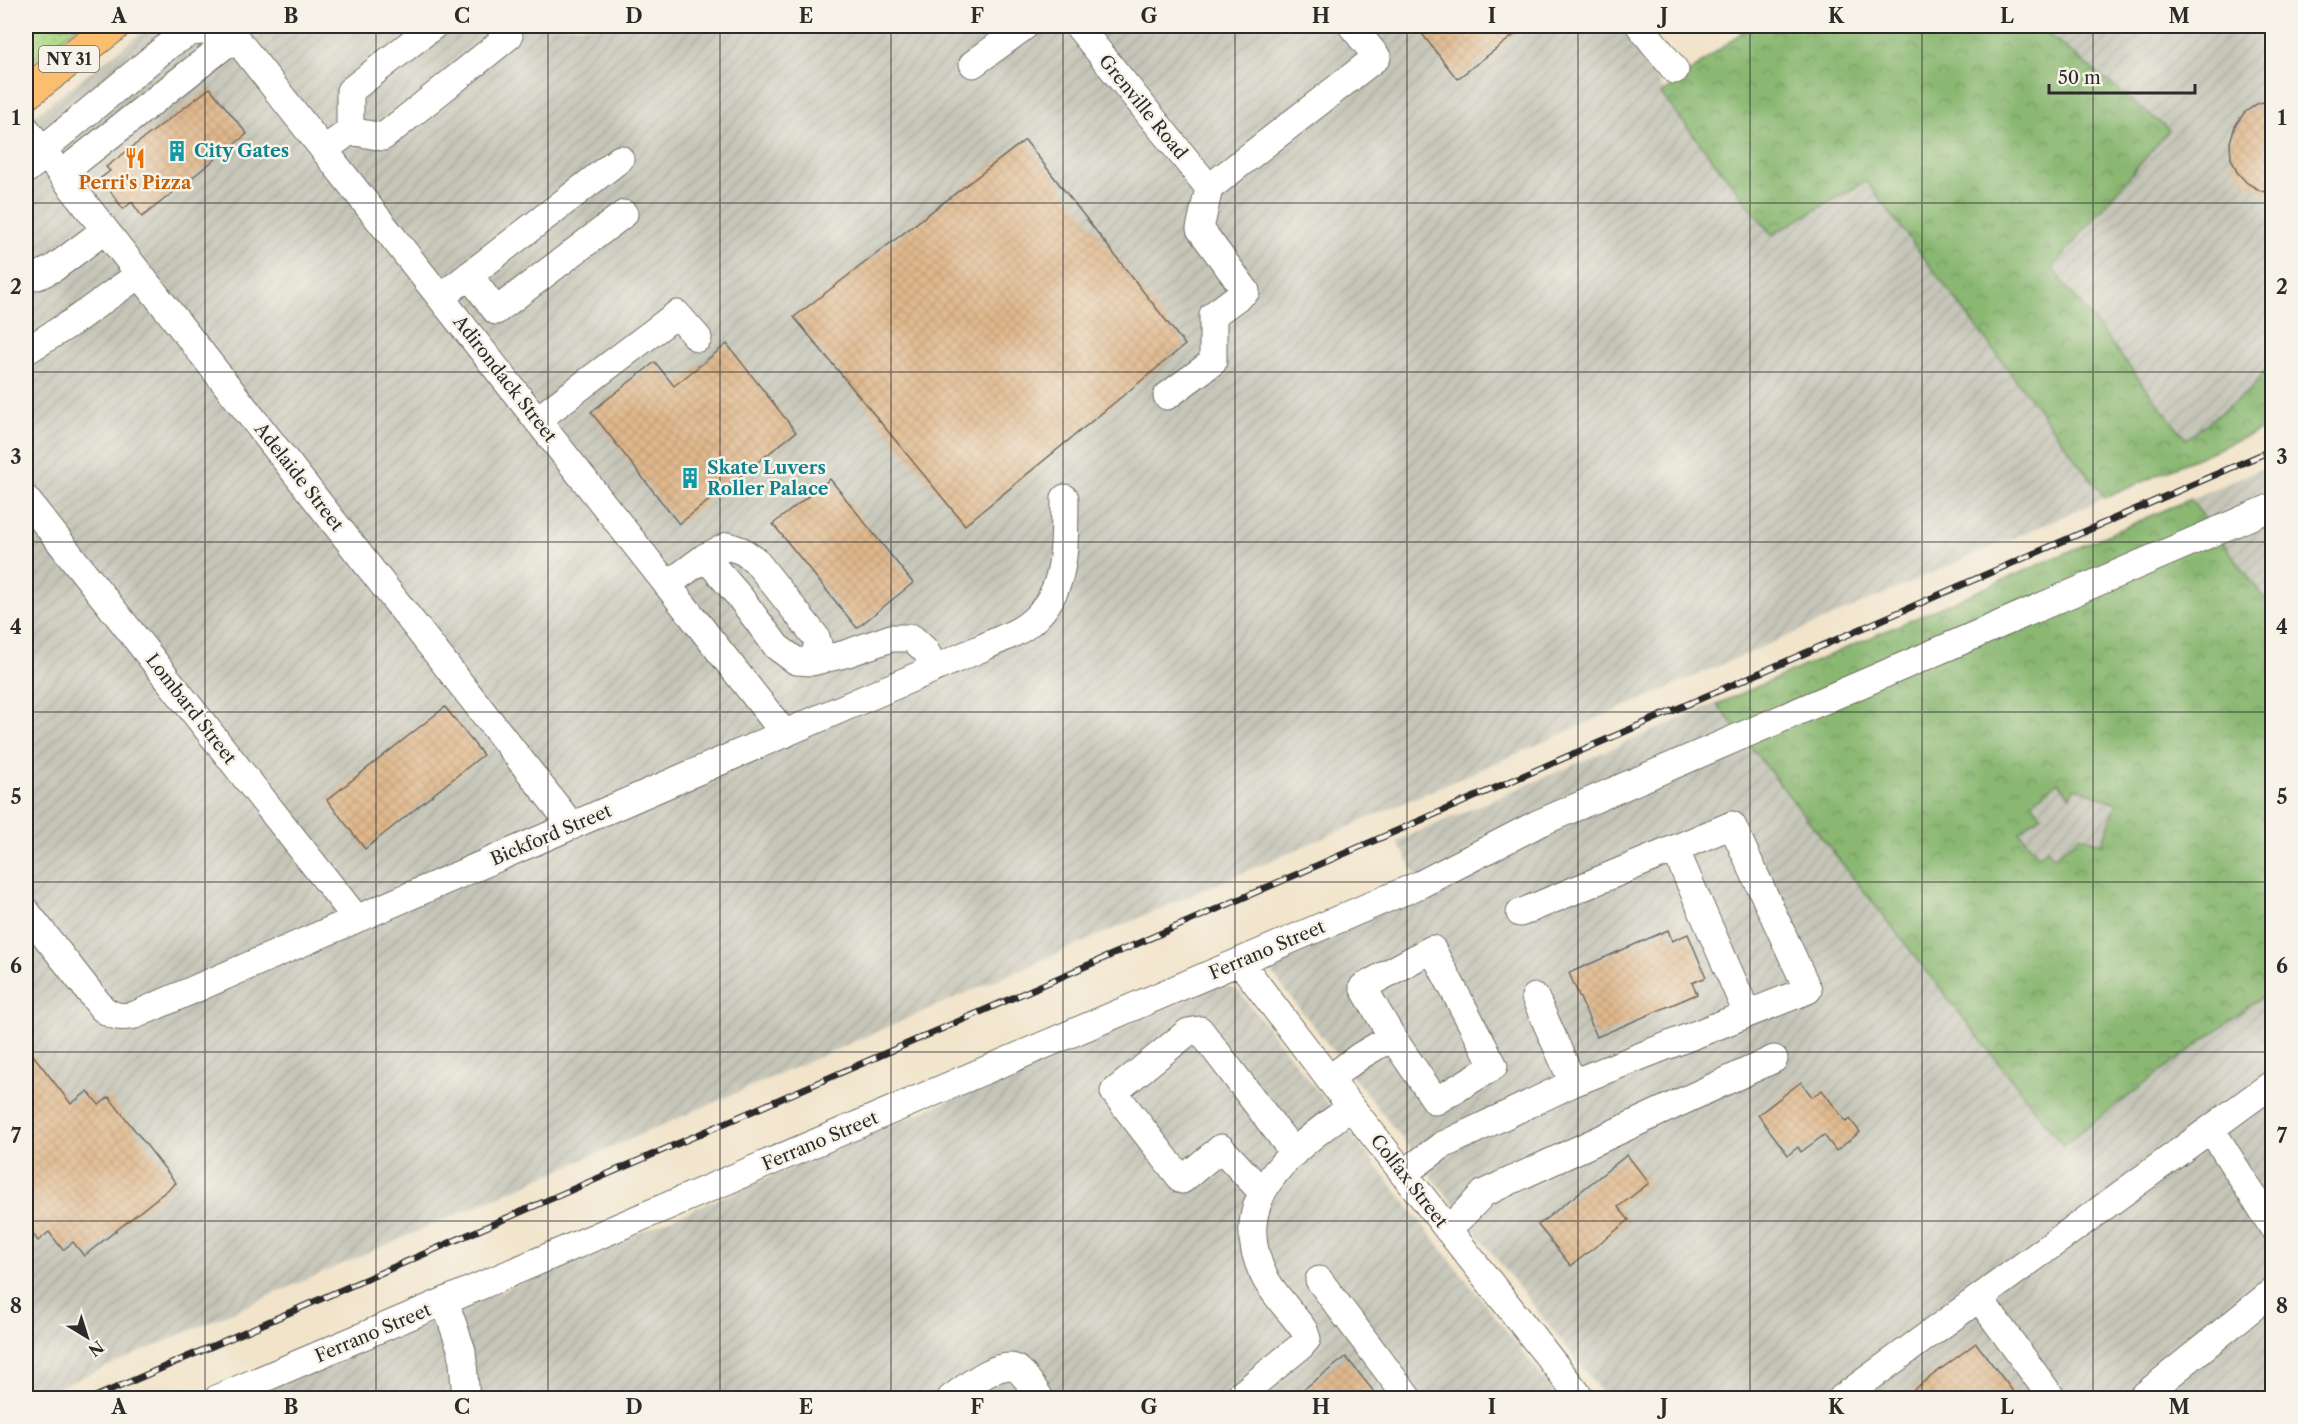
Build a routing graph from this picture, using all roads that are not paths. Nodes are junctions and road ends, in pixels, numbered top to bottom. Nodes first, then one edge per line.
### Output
1 (113, 26) edge
2 (208, 26) edge
3 (433, 26) edge
4 (499, 26) edge
5 (1025, 26) edge
6 (1078, 26) edge
7 (1352, 26) edge
8 (1640, 26) edge
9 (230, 31) edge
10 (973, 64) dead end
11 (1675, 70) dead end
12 (26, 93) edge
13 (26, 129) edge
14 (350, 131) junction
15 (324, 150) junction
16 (620, 159) dead end
17 (34, 160) edge
18 (61, 174) junction
19 (1209, 188) junction
20 (624, 214) dead end
21 (105, 230) junction
22 (140, 274) junction
23 (469, 275) junction
24 (38, 276) dead end
25 (441, 297) junction
26 (698, 338) dead end
27 (26, 351) edge
28 (1167, 396) dead end
29 (537, 420) junction
30 (1065, 498) dead end
31 (26, 499) edge
32 (2272, 507) edge
33 (705, 557) junction
34 (667, 585) junction
35 (812, 662) junction
36 (935, 668) junction
37 (785, 734) junction
38 (572, 826) junction
39 (1675, 849) junction
40 (26, 911) edge
41 (1520, 913) dead end
42 (356, 918) junction
43 (1240, 962) junction
44 (1535, 997) dead end
45 (1747, 1013) junction
46 (1392, 1037) junction
47 (1774, 1059) dead end
48 (1329, 1079) junction
49 (1573, 1083) junction
50 (2272, 1084) edge
51 (1351, 1107) junction
52 (2211, 1129) junction
53 (1294, 1153) junction
54 (1403, 1174) junction
55 (1262, 1192) junction
56 (2272, 1226) edge
57 (1448, 1230) junction
58 (1318, 1280) dead end
59 (2272, 1292) edge
60 (1979, 1298) junction
61 (445, 1302) junction
62 (459, 1396) edge
63 (218, 1398) edge
64 (951, 1398) edge
65 (1040, 1398) edge
66 (1237, 1398) edge
67 (1408, 1398) edge
68 (1581, 1398) edge
69 (1842, 1398) edge
70 (2052, 1398) edge
71 (2141, 1398) edge

1 - 12 main road, NY 31
2 - 17 street
3 - 14 street
4 - 14 street
5 - 10 street
6 - 19 street, Grenville Road
7 - 19 street
8 - 11 street
9 - 15 street, Adirondack Street
9 - 18 street
13 - 17 street, Adelaide Street
14 - 15 street
15 - 25 street, Adirondack Street
16 - 23 street
17 - 18 street, Adelaide Street
18 - 21 street, Adelaide Street
19 - 28 street
20 - 23 street
21 - 22 street, Adelaide Street
21 - 24 street
22 - 27 street
22 - 38 street, Adelaide Street
23 - 25 street
25 - 29 street, Adirondack Street
26 - 29 street
29 - 34 street, Adirondack Street
30 - 36 street, Bickford Street
31 - 42 street, Lombard Street
32 - 43 street, Ferrano Street
33 - 34 street
33 - 35 street
33 - 35 street
34 - 37 street, Adirondack Street
35 - 36 street
36 - 37 street, Bickford Street
37 - 38 street, Bickford Street
38 - 42 street, Bickford Street
39 - 41 street
39 - 45 street
39 - 45 street
40 - 42 street, Bickford Street
43 - 48 street, Colfax Street
43 - 61 street, Ferrano Street
44 - 49 street
45 - 49 street
46 - 46 street
46 - 48 street
47 - 57 street
48 - 51 street, Colfax Street
49 - 54 street
50 - 52 street
51 - 53 street
51 - 54 street, Colfax Street
52 - 56 street
52 - 60 street
53 - 55 street
53 - 55 street
54 - 57 street, Colfax Street
55 - 66 street
57 - 68 street, Colfax Street
58 - 67 street
59 - 71 street
60 - 69 street
60 - 70 street
61 - 62 street
61 - 63 street, Ferrano Street
64 - 65 street

